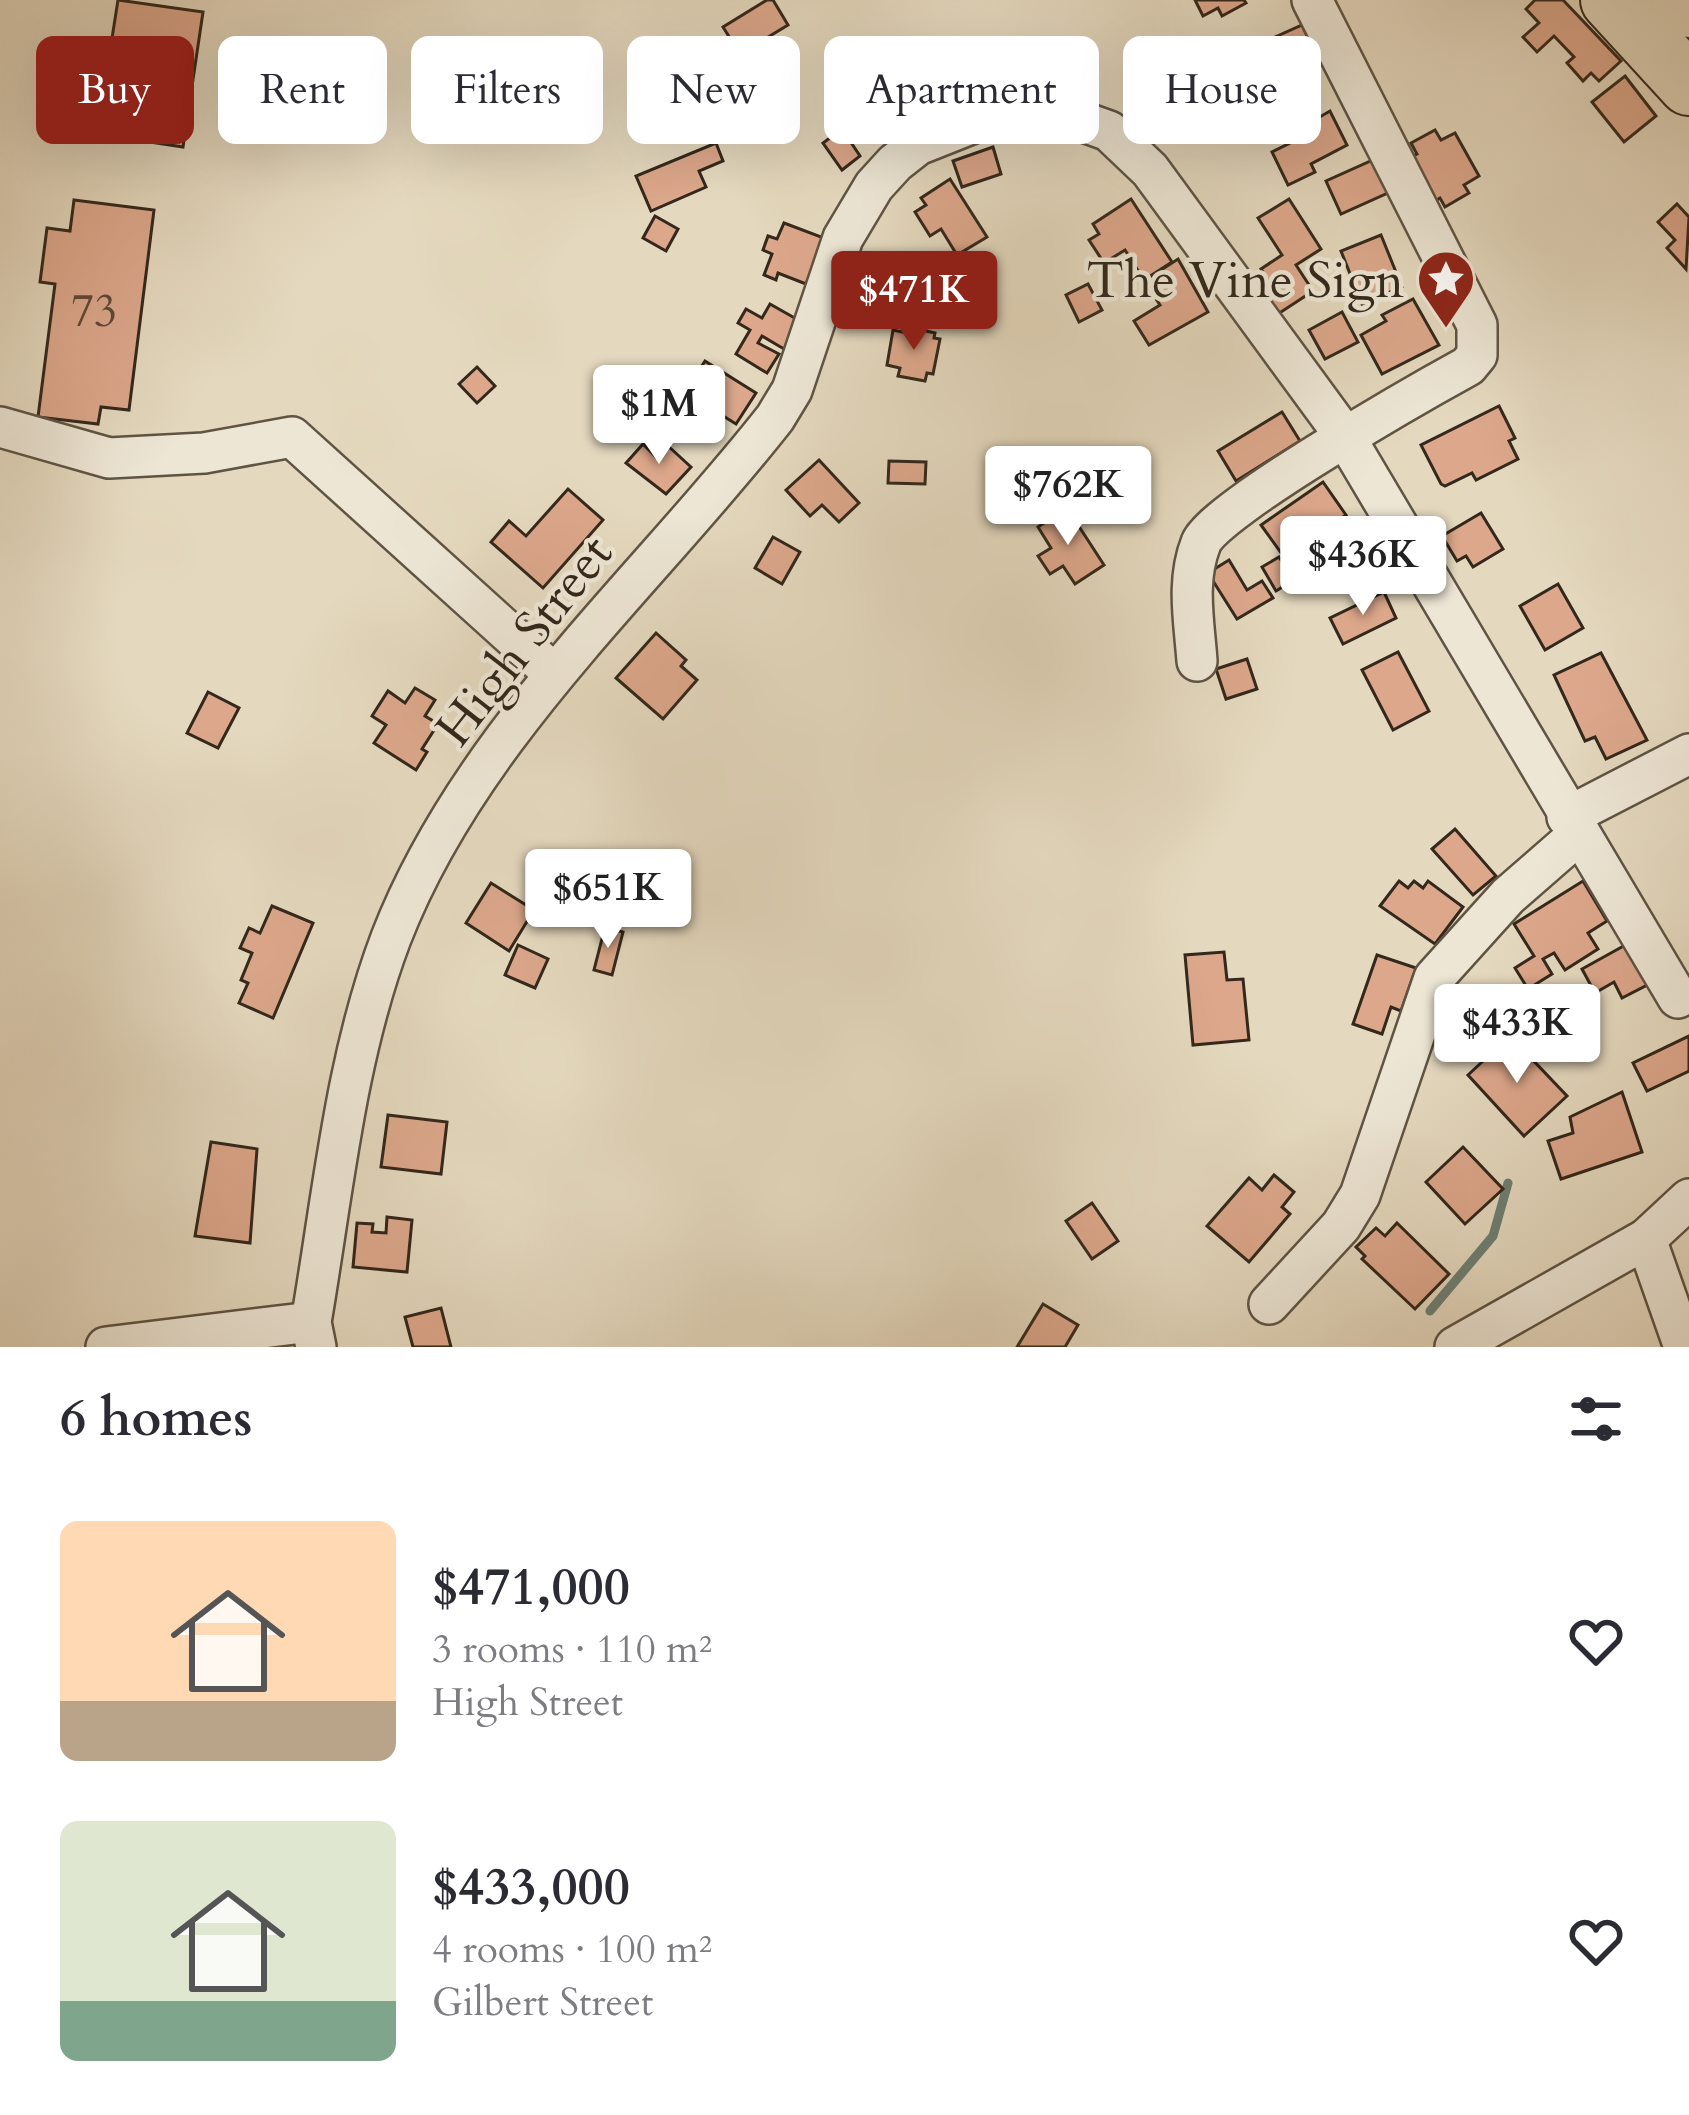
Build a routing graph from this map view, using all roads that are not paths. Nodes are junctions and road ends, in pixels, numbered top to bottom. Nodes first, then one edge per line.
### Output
1 (1312, 0) edge
2 (1611, 0) edge
3 (1682, 0) edge
4 (1689, 7) edge
5 (1689, 85) edge
6 (0, 427) edge
7 (1344, 435) junction
8 (1197, 661) dead end
9 (553, 673) junction
10 (1689, 754) edge
11 (1573, 826) junction
12 (1678, 998) dead end
13 (1689, 1199) edge
14 (1646, 1239) junction
15 (1269, 1304) dead end
16 (314, 1334) edge
17 (106, 1347) edge
18 (1455, 1347) edge
19 (1684, 1347) edge

1 - 7 street
2 - 5 highway
3 - 4 highway
6 - 9 street
7 - 8 street
7 - 9 street, High Street
7 - 11 street, High Street
9 - 16 street, High Street
10 - 11 street
11 - 12 street, High Street
11 - 15 street
13 - 14 street
14 - 18 street
14 - 19 street
16 - 17 street

